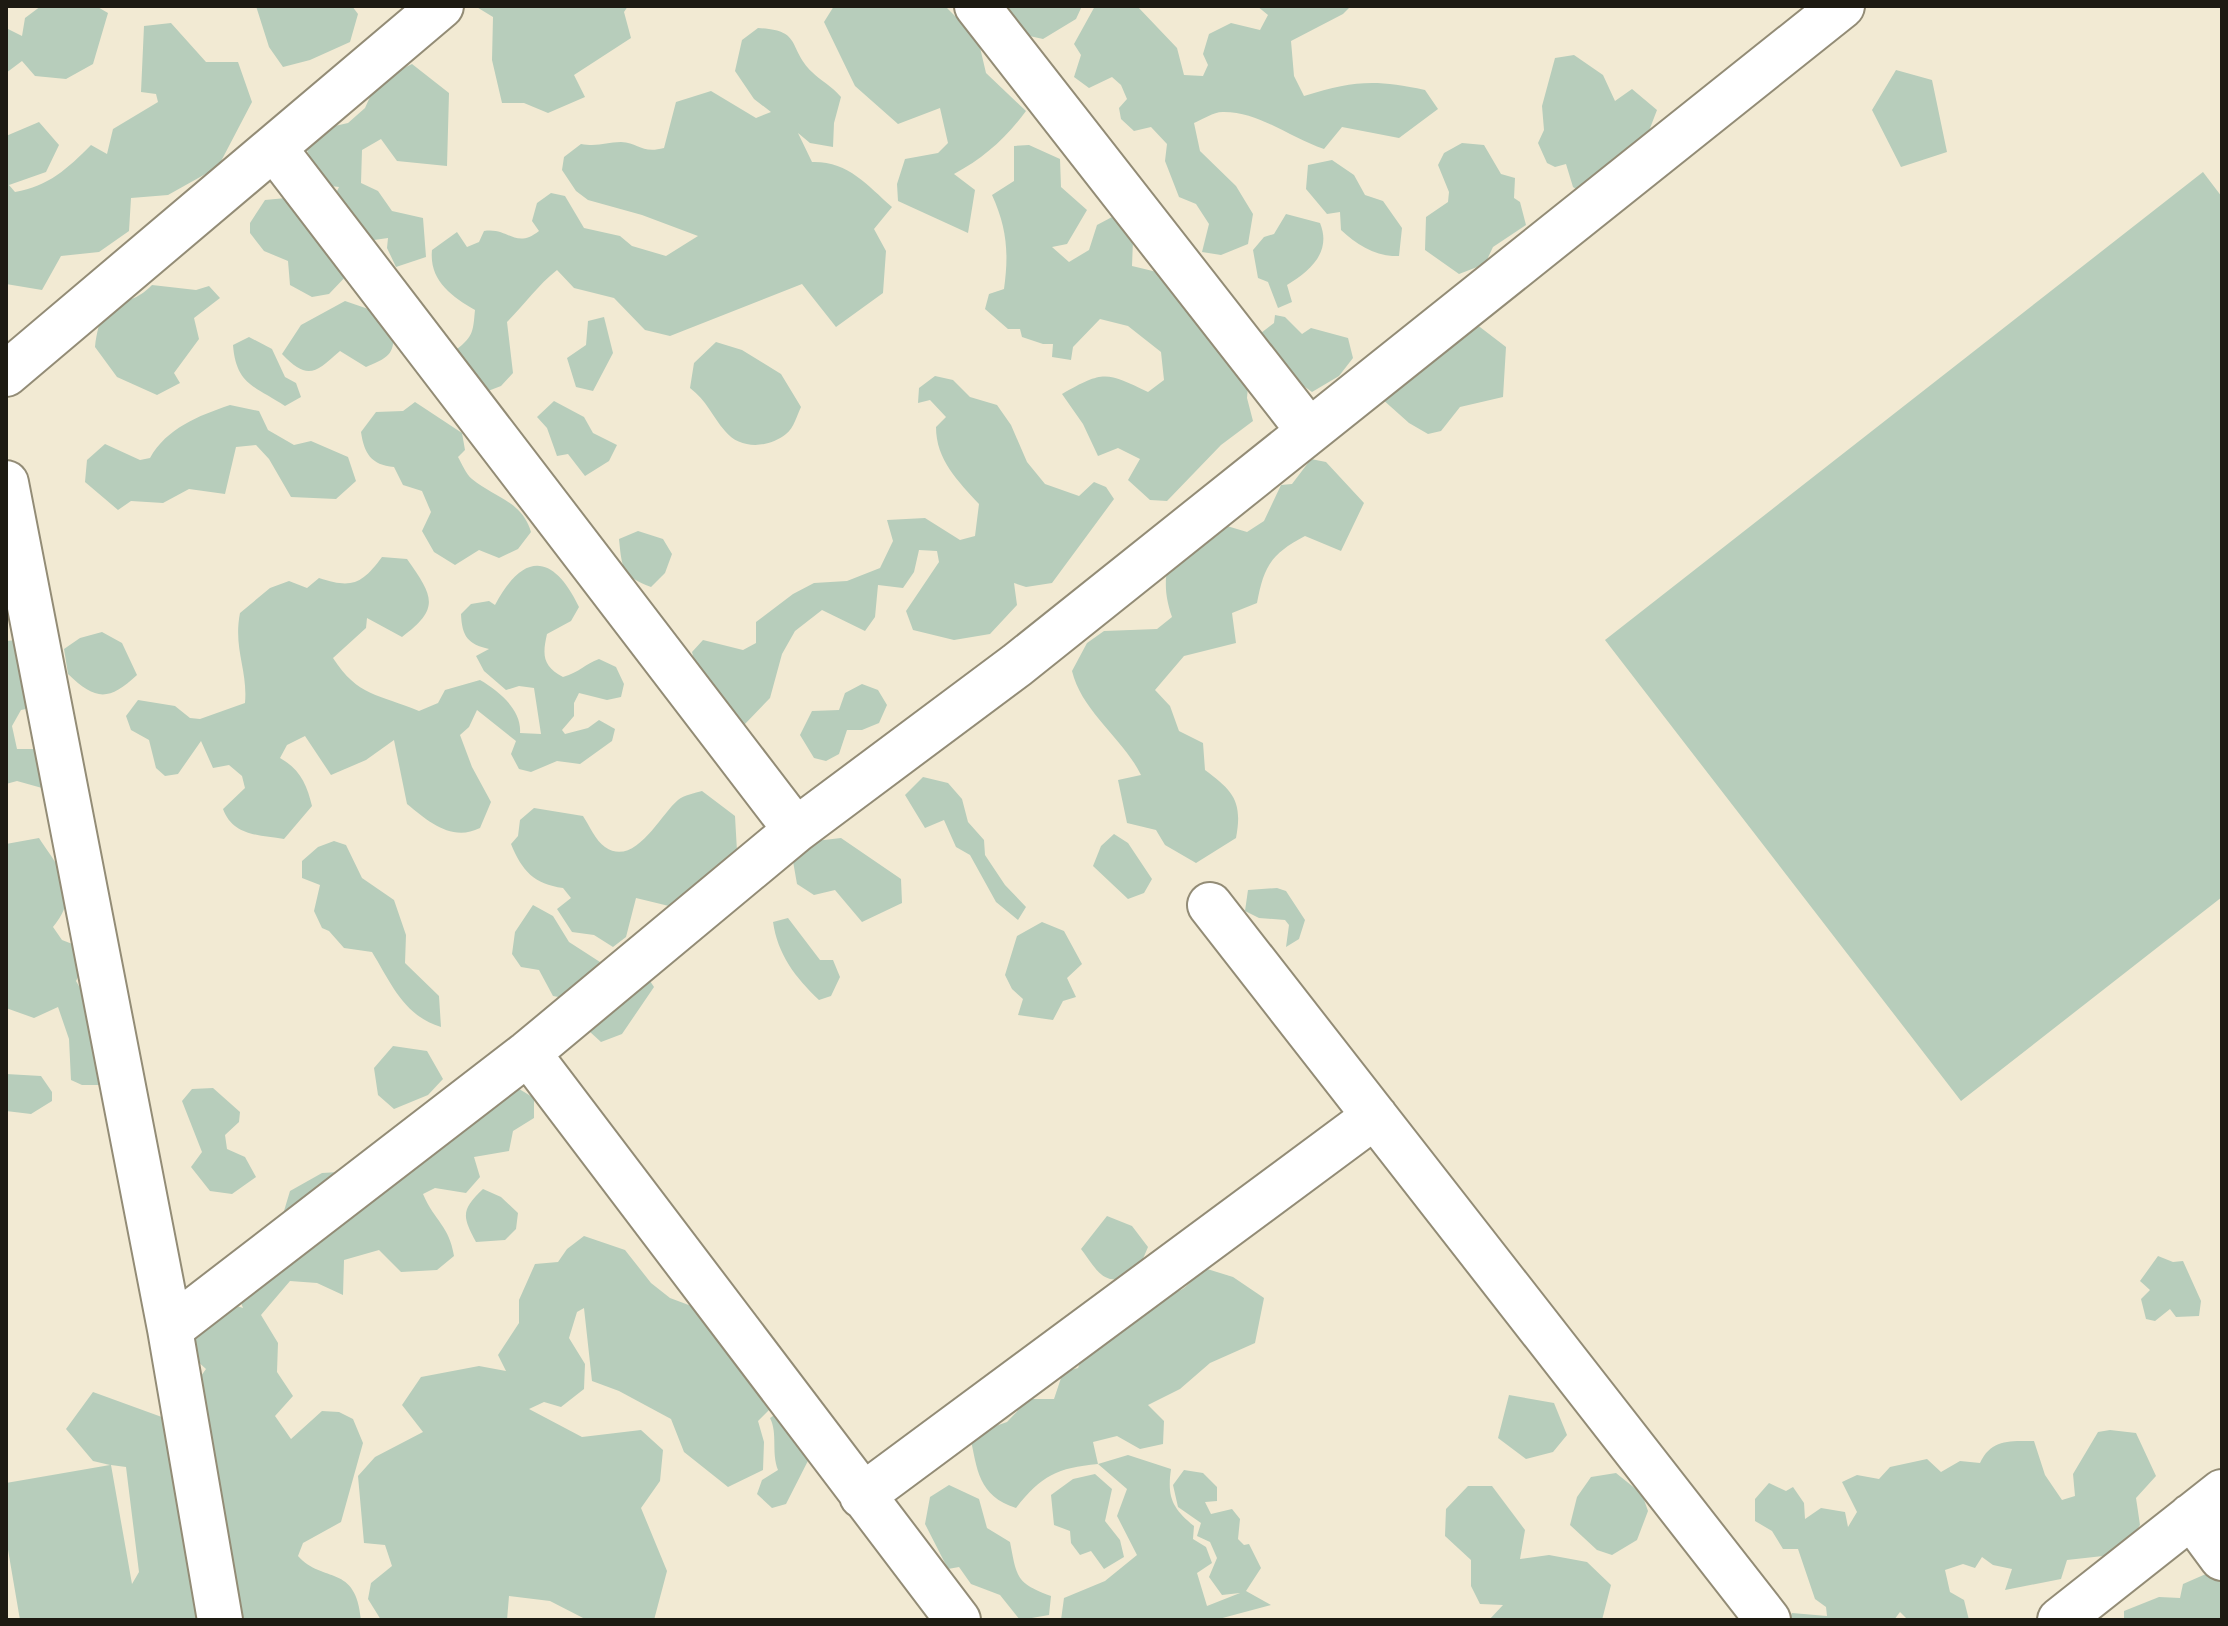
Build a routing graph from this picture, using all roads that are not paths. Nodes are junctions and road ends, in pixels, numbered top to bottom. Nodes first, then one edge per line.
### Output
1 (441, 6) edge
2 (977, 6) edge
3 (1842, 6) edge
4 (1790, 22) edge
5 (274, 148) junction
6 (6, 374) edge
7 (1309, 431) junction
8 (6, 483) edge
9 (796, 830) junction
10 (1210, 905) dead end
11 (528, 1053) junction
12 (1375, 1116) junction
13 (170, 1329) junction
14 (862, 1496) junction
15 (2206, 1504) edge
16 (2222, 1558) edge
17 (220, 1620) edge
18 (958, 1620) edge
19 (1768, 1620) edge
20 (2060, 1620) edge

1 - 5 street
2 - 7 street
3 - 4 street
4 - 7 street
5 - 6 street
5 - 9 street
7 - 9 street
8 - 13 street
9 - 11 street
10 - 12 street
11 - 13 street
11 - 14 street
12 - 14 street
12 - 19 street
13 - 17 street
14 - 18 street
15 - 16 street
15 - 20 street

